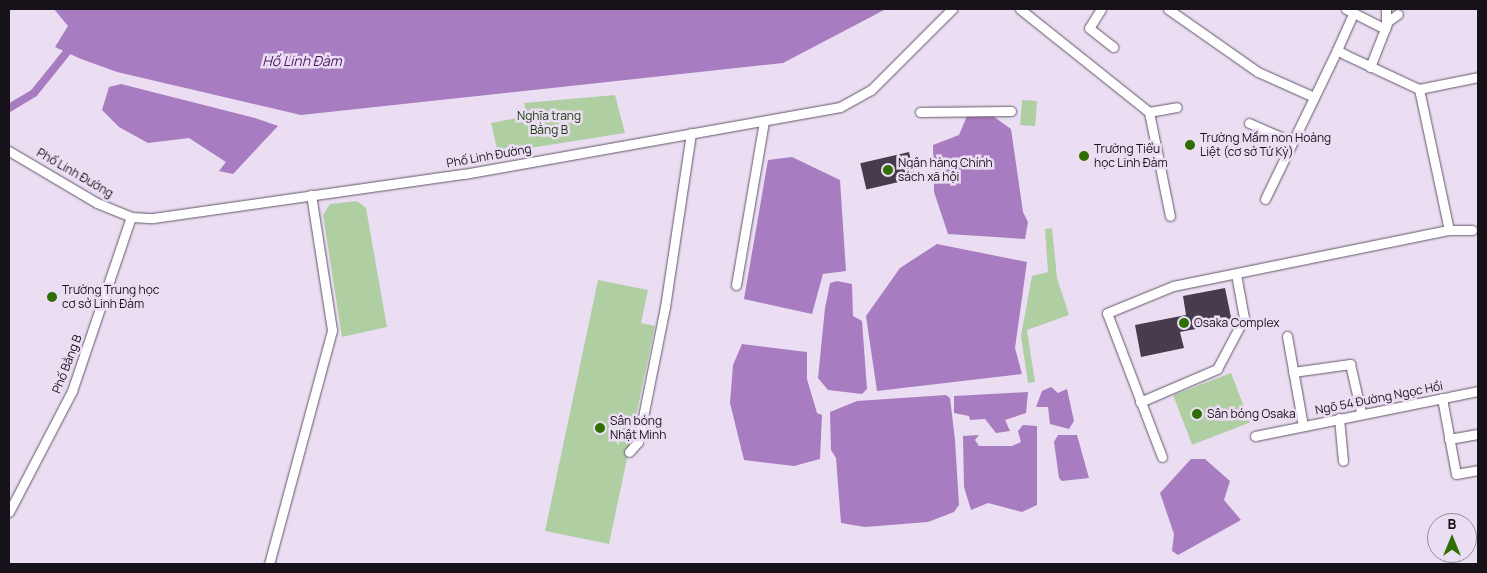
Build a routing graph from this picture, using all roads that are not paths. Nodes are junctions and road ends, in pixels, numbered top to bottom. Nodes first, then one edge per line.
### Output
1 (952, 9) edge
2 (1020, 9) edge
3 (1101, 9) edge
4 (1168, 9) edge
5 (1386, 9) edge
6 (1350, 11) edge
7 (1398, 14) dead end
8 (1387, 25) junction
9 (1113, 47) dead end
10 (1338, 48) junction
11 (1370, 67) junction
12 (1478, 77) edge
13 (1419, 89) junction
14 (1314, 98) junction
15 (1176, 107) dead end
16 (1011, 111) dead end
17 (920, 112) dead end
18 (1149, 112) junction
19 (764, 122) junction
20 (1249, 123) dead end
21 (691, 133) junction
22 (1292, 142) junction
23 (9, 151) edge
24 (311, 195) junction
25 (1265, 199) dead end
26 (1170, 216) dead end
27 (131, 217) junction
28 (1449, 230) junction
29 (1472, 230) dead end
30 (1236, 274) junction
31 (736, 286) dead end
32 (1286, 336) dead end
33 (1293, 372) junction
34 (1478, 390) edge
35 (1442, 398) junction
36 (1140, 402) junction
37 (1361, 412) junction
38 (1339, 418) junction
39 (1303, 426) junction
40 (1478, 434) edge
41 (1254, 436) dead end
42 (1449, 439) junction
43 (629, 452) dead end
44 (1162, 457) dead end
45 (1344, 462) dead end
46 (1478, 470) edge
47 (9, 512) edge
48 (269, 564) edge

1 - 19 street, Phố Linh Đường
2 - 18 street
3 - 9 street
4 - 14 street
5 - 8 street
6 - 8 street
6 - 10 street
7 - 8 street
8 - 11 street
10 - 11 street
10 - 14 street
11 - 13 street
12 - 13 street
13 - 28 street
14 - 22 street
15 - 18 street
16 - 17 street
18 - 26 street
19 - 21 street, Phố Linh Đường
19 - 31 street
20 - 22 street
21 - 24 street, Phố Linh Đường
21 - 43 street
22 - 25 street
23 - 27 street, Phố Linh Đường
24 - 27 street, Phố Linh Đường
24 - 48 street
27 - 47 street, Phố Bằng B
28 - 29 street
28 - 30 street
30 - 36 street
30 - 36 street
32 - 33 street
33 - 37 street
33 - 39 street
34 - 35 street, Ngõ 54 Đường Ngọc Hồi
35 - 37 street, Ngõ 54 Đường Ngọc Hồi
35 - 42 street
36 - 44 street
37 - 38 street, Ngõ 54 Đường Ngọc Hồi
38 - 39 street, Ngõ 54 Đường Ngọc Hồi
38 - 45 street
39 - 41 street, Ngõ 54 Đường Ngọc Hồi
40 - 42 street
42 - 46 street

